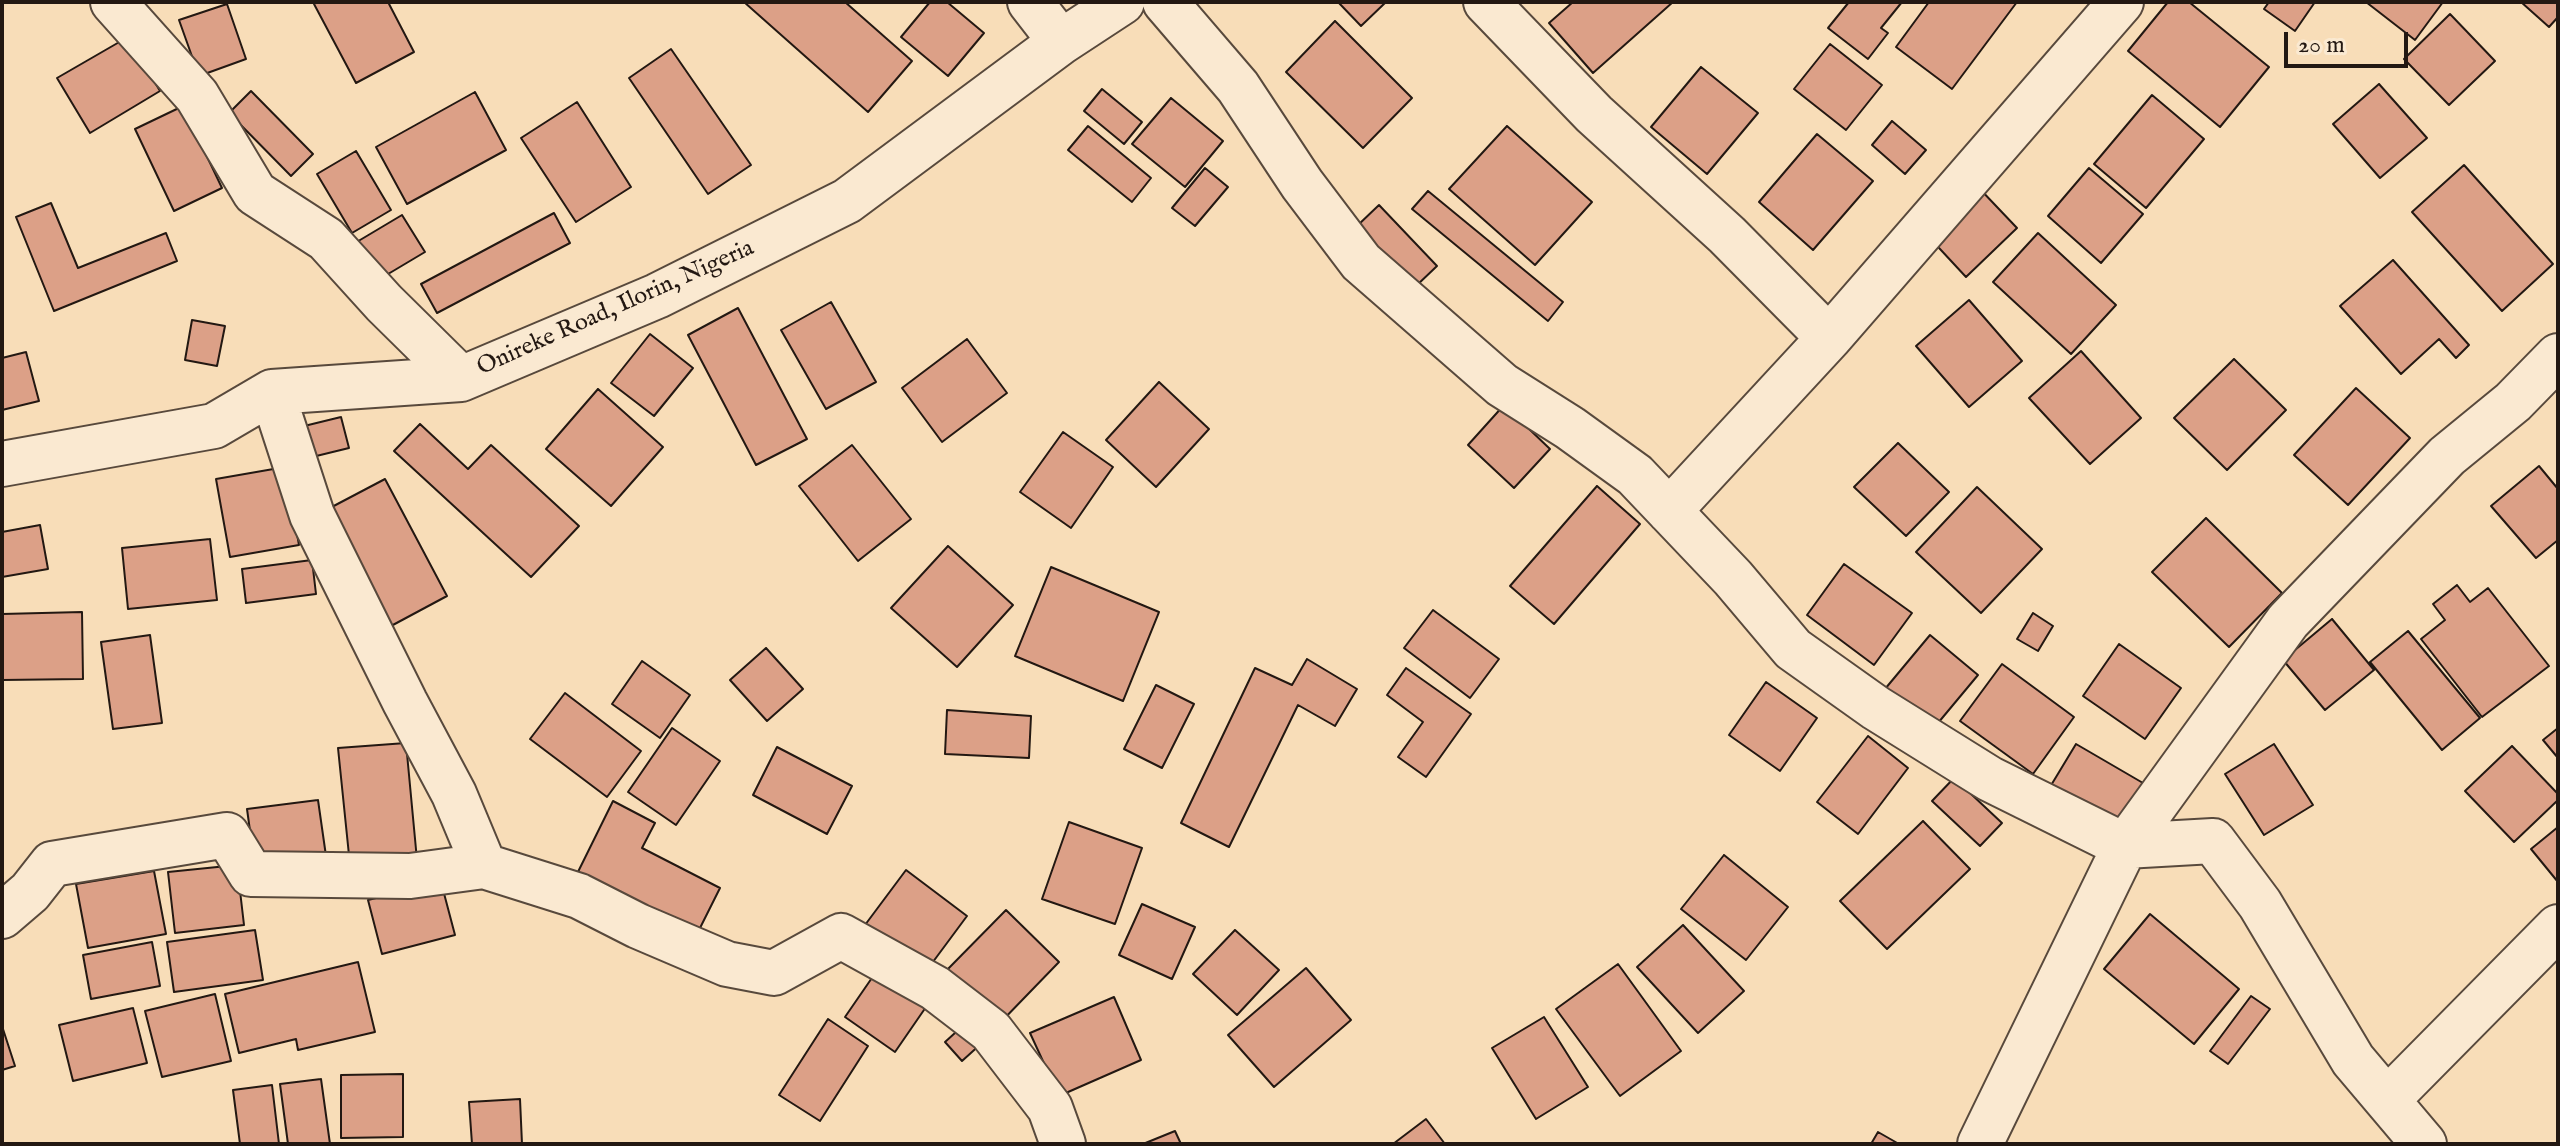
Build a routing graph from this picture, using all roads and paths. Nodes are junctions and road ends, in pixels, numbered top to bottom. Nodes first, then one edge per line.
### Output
1 (113, 2) edge
2 (1030, 2) edge
3 (1122, 2) edge
4 (1165, 2) edge
5 (1486, 2) edge
6 (2121, 2) edge
7 (1061, 42) junction
8 (1829, 338) junction
9 (2558, 356) edge
10 (461, 379) junction
11 (272, 392) junction
12 (2, 464) edge
13 (1669, 511) junction
14 (2125, 846) junction
15 (484, 866) junction
16 (2, 916) edge
17 (2558, 927) edge
18 (2387, 1100) junction
19 (1063, 1144) edge
20 (1980, 1144) edge
21 (2424, 1144) edge

1 - 10 street
2 - 7 street
3 - 7 street, Onireke Road, Ilorin, Nigeria
4 - 13 street
5 - 8 street
6 - 8 street
7 - 10 street, Onireke Road, Ilorin, Nigeria
8 - 13 street
9 - 14 street
10 - 11 street, Onireke Road, Ilorin, Nigeria
11 - 12 street, Onireke Road, Ilorin, Nigeria
11 - 15 street
13 - 14 street
14 - 18 street
14 - 20 street
15 - 16 street
15 - 19 street
17 - 18 street
18 - 21 street

